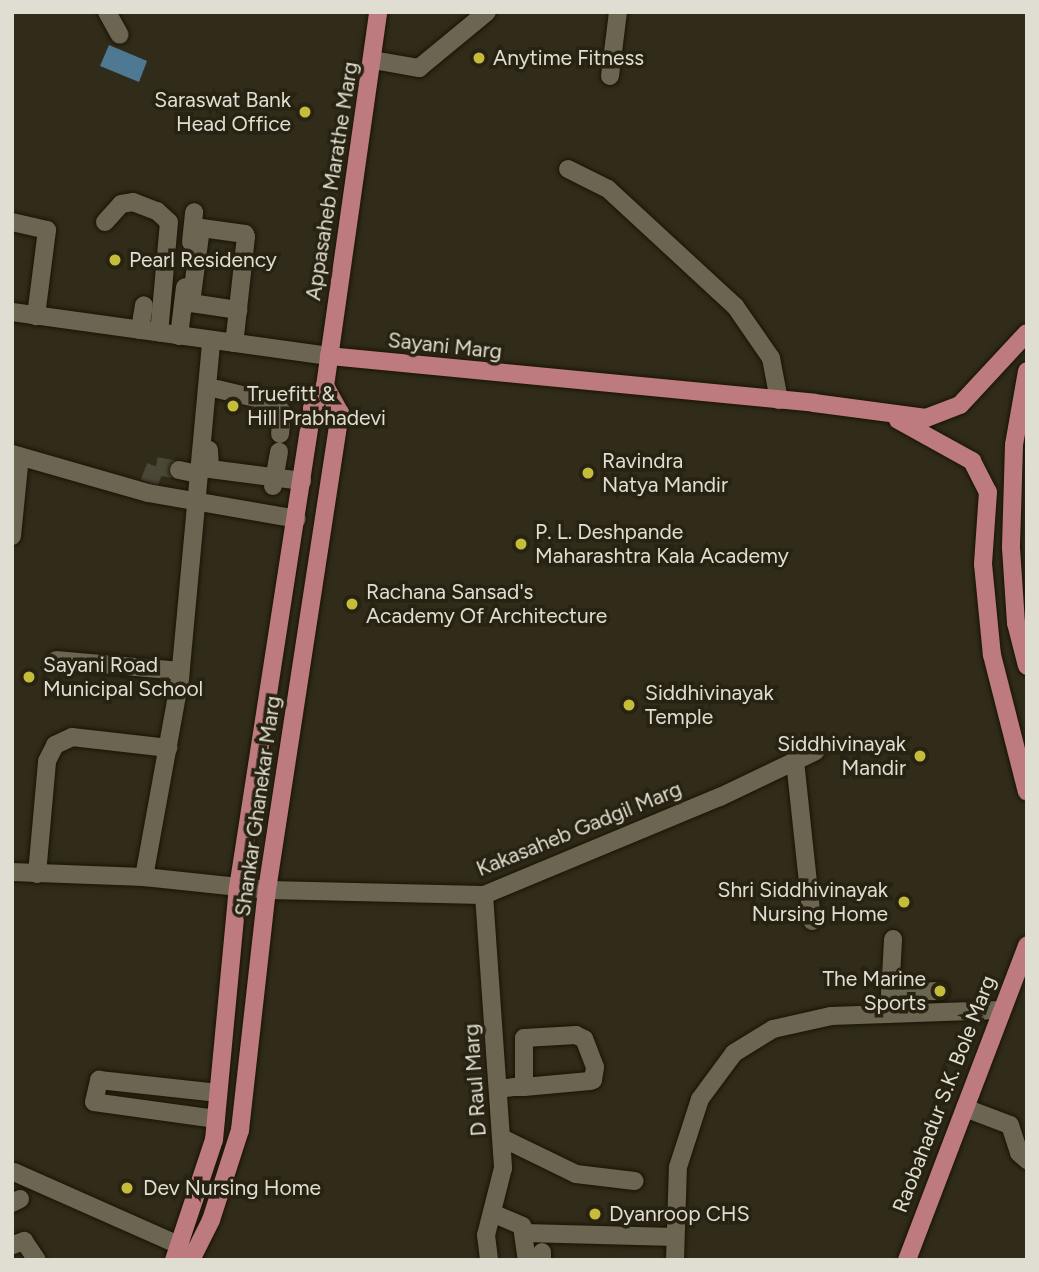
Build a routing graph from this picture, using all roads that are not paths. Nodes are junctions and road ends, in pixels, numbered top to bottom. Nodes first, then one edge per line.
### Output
1 (107, 12) edge
2 (378, 12) edge
3 (487, 12) edge
4 (618, 12) edge
5 (120, 34) dead end
6 (373, 60) junction
7 (610, 76) dead end
8 (568, 169) dead end
9 (194, 212) dead end
10 (12, 222) edge
11 (105, 222) dead end
12 (144, 305) dead end
13 (238, 310) junction
14 (12, 312) edge
15 (36, 316) junction
16 (140, 331) junction
17 (159, 333) junction
18 (1027, 333) edge
19 (179, 336) junction
20 (223, 342) junction
21 (329, 356) junction
22 (1027, 370) edge
23 (325, 386) junction
24 (217, 389) junction
25 (779, 400) junction
26 (876, 410) junction
27 (17, 461) edge
28 (179, 470) tunnel mouth
29 (198, 474) junction
30 (37, 475) dead end
31 (271, 484) junction
32 (301, 487) junction
33 (194, 503) junction
34 (297, 519) junction
35 (12, 536) edge
36 (1023, 639) edge
37 (56, 660) dead end
38 (1027, 666) edge
39 (175, 671) junction
40 (168, 748) junction
41 (816, 751) dead end
42 (795, 761) junction
43 (1027, 792) edge
44 (12, 872) edge
45 (37, 874) junction
46 (144, 877) junction
47 (238, 888) junction
48 (267, 890) junction
49 (484, 895) junction
50 (812, 920) dead end
51 (893, 939) dead end
52 (1027, 945) edge
53 (940, 990) dead end
54 (890, 992) junction
55 (1000, 1010) junction
56 (889, 1014) junction
57 (524, 1087) junction
58 (498, 1089) junction
59 (218, 1093) junction
60 (965, 1108) junction
61 (216, 1119) junction
62 (502, 1138) junction
63 (1027, 1160) edge
64 (14, 1172) dead end
65 (635, 1181) dead end
66 (492, 1213) junction
67 (525, 1233) junction
68 (675, 1237) junction
69 (13, 1245) edge
70 (182, 1255) edge
71 (536, 1255) edge
72 (37, 1260) edge
73 (489, 1260) edge
74 (675, 1260) edge
75 (907, 1260) edge

1 - 5 street
2 - 6 main road, Appasaheb Marathe Marg
3 - 6 street
4 - 7 street
6 - 21 main road, Appasaheb Marathe Marg
8 - 25 street
9 - 19 street
10 - 15 street
11 - 17 street
12 - 16 street
13 - 13 street
13 - 20 street
14 - 15 street, Sayani Marg
15 - 16 street, Sayani Marg
16 - 17 street, Sayani Marg
17 - 19 street, Sayani Marg
18 - 26 main road, Sayani Marg
19 - 20 street, Sayani Marg
20 - 21 street, Sayani Marg
20 - 24 street
20 - 29 street
21 - 23 main road
21 - 25 main road, Sayani Marg
22 - 36 main road
23 - 32 main road
23 - 48 main road, Shankar Ghanekar Marg
24 - 31 street
24 - 31 street
25 - 26 main road, Sayani Marg
26 - 43 main road
27 - 30 street
27 - 33 street
27 - 35 street
28 - 29 street
29 - 33 street
31 - 32 street
32 - 34 main road
33 - 34 street
33 - 39 street
34 - 47 main road
36 - 38 main road
37 - 39 street
39 - 40 street
40 - 45 street
40 - 46 street
41 - 42 street, Kakasaheb Gadgil Marg
42 - 49 street, Kakasaheb Gadgil Marg
42 - 50 street
44 - 45 street, Kakasaheb Gadgil Marg
45 - 46 street, Kakasaheb Gadgil Marg
46 - 47 street, Kakasaheb Gadgil Marg
47 - 48 street, Kakasaheb Gadgil Marg
47 - 59 main road
48 - 49 street, Kakasaheb Gadgil Marg
48 - 70 main road, Shankar Ghanekar Marg
49 - 58 street, D Raul Marg
51 - 54 street
52 - 55 main road, Raobahadur S.K. Bole Marg
53 - 54 street
54 - 56 street
55 - 56 street
55 - 60 main road, Raobahadur S.K. Bole Marg
56 - 68 street
57 - 57 street
57 - 58 street
58 - 62 street, D Raul Marg
59 - 61 main road
59 - 61 street
60 - 63 street
60 - 75 main road, Raobahadur S.K. Bole Marg
61 - 70 main road
62 - 65 street
62 - 66 street, D Raul Marg
64 - 70 street
66 - 67 street
66 - 73 street, D Raul Marg
67 - 68 street
67 - 71 street
68 - 74 street
69 - 72 street

